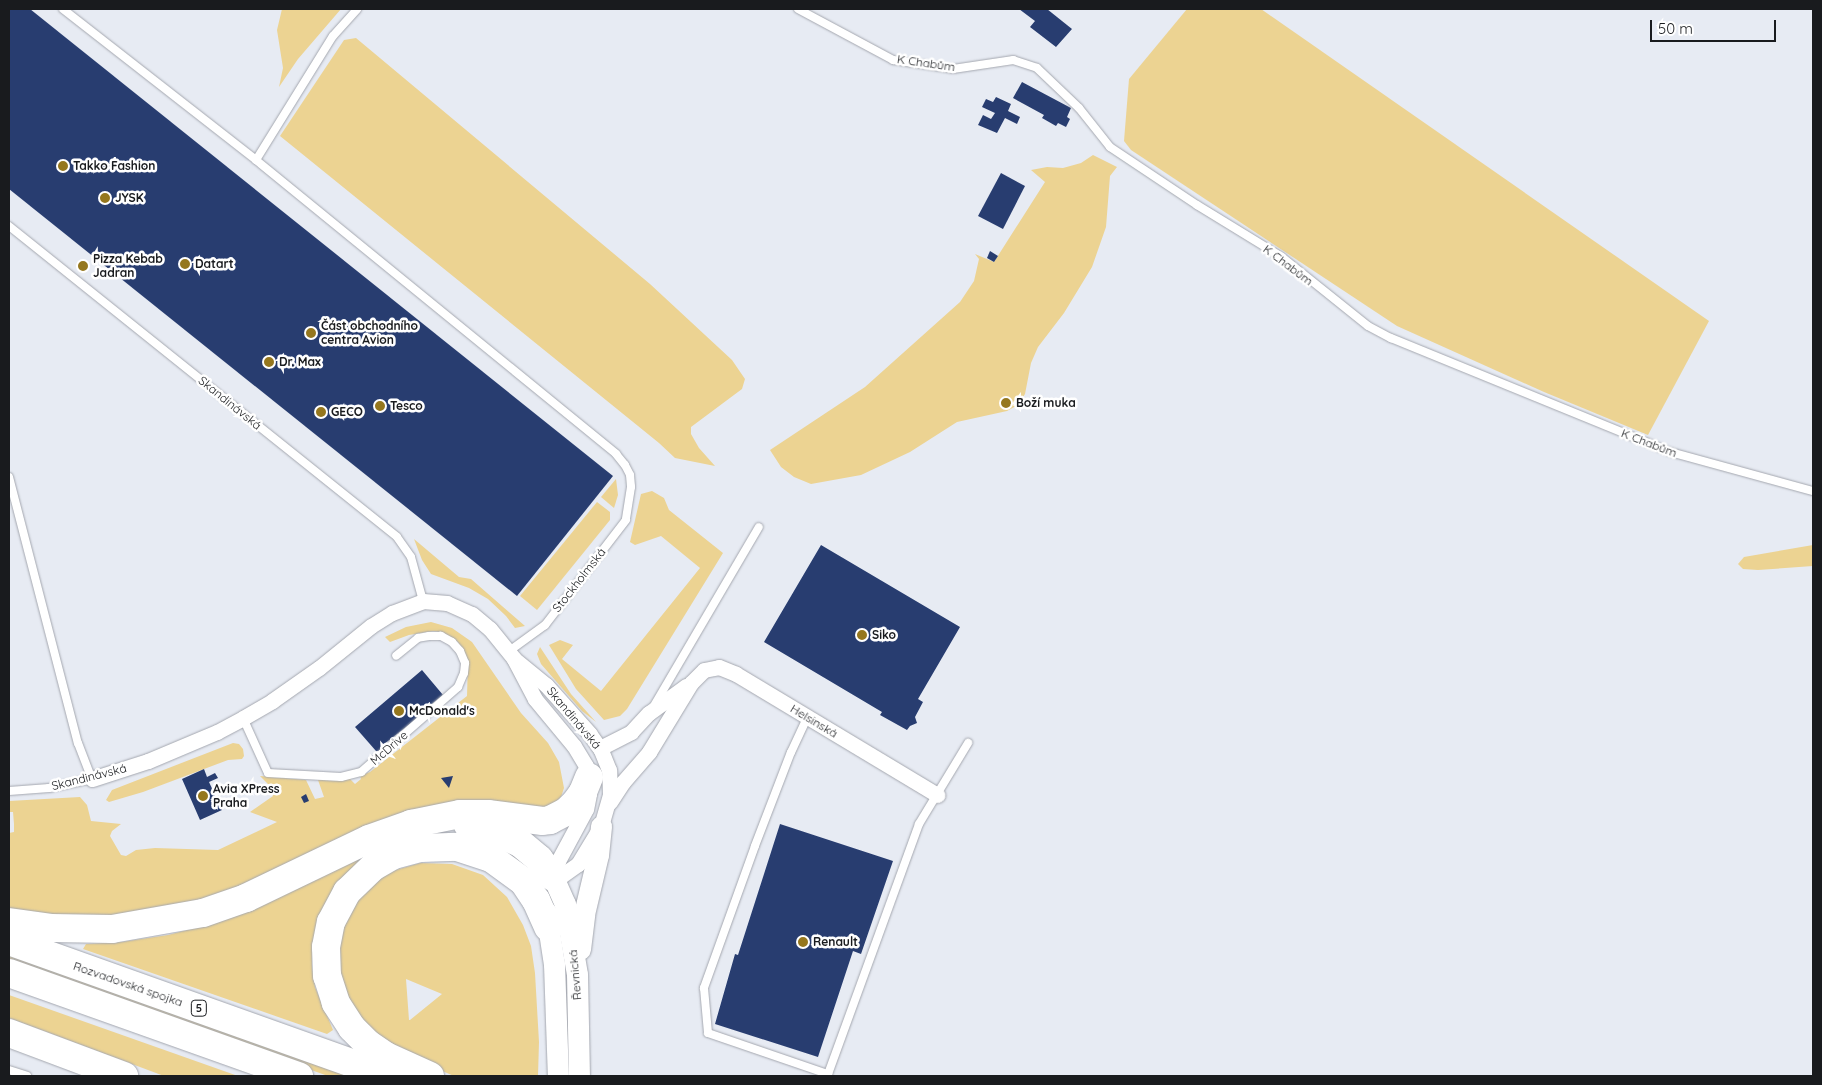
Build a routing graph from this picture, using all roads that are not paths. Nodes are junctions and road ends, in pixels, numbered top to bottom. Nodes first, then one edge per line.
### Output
1 (63, 9) edge
2 (357, 9) edge
3 (798, 9) edge
4 (256, 160) junction
5 (9, 226) edge
6 (9, 477) edge
7 (1813, 491) edge
8 (759, 527) dead end
9 (423, 601) junction
10 (396, 656) dead end
11 (511, 656) junction
12 (691, 683) junction
13 (649, 713) junction
14 (243, 718) junction
15 (807, 718) junction
16 (968, 743) dead end
17 (600, 748) junction
18 (589, 777) junction
19 (92, 778) junction
20 (9, 792) edge
21 (937, 795) junction
22 (604, 817) junction
23 (434, 820) junction
24 (514, 874) junction
25 (553, 877) junction
26 (548, 927) junction
27 (12, 938) edge
28 (9, 973) edge
29 (577, 974) junction
30 (9, 1033) edge
31 (557, 1067) edge
32 (9, 1070) edge
33 (578, 1071) edge
34 (27, 1076) edge
35 (124, 1076) edge
36 (299, 1076) edge
37 (388, 1076) edge
38 (430, 1076) edge

1 - 4 lane, Stockholmská
2 - 4 lane
3 - 7 lane, K Chabům
4 - 11 lane, Stockholmská
5 - 9 lane, Skandinávská
6 - 19 lane
8 - 13 lane
9 - 11 street, Skandinávská
9 - 14 street, Skandinávská
10 - 14 lane, McDrive
11 - 17 street, Skandinávská
11 - 18 street, Skandinávská
12 - 13 street, Helsinská
12 - 15 street, Helsinská
12 - 22 street, Helsinská
13 - 17 street, Helsinská
14 - 19 street, Skandinávská
15 - 21 street, Helsinská
15 - 21 lane
16 - 21 lane
17 - 22 street, Skandinávská
18 - 23 highway
18 - 25 street, Skandinávská
19 - 20 lane, Skandinávská
22 - 25 street, Skandinávská
22 - 29 main road
23 - 25 highway
23 - 27 highway
24 - 25 highway
24 - 26 highway
24 - 38 highway
25 - 26 main road, Řevnická
25 - 29 main road, Řevnická
26 - 31 main road, Řevnická
27 - 37 highway, Rozvadovská spojka / 5
28 - 36 highway
29 - 33 main road, Řevnická
30 - 35 highway
32 - 34 lane

